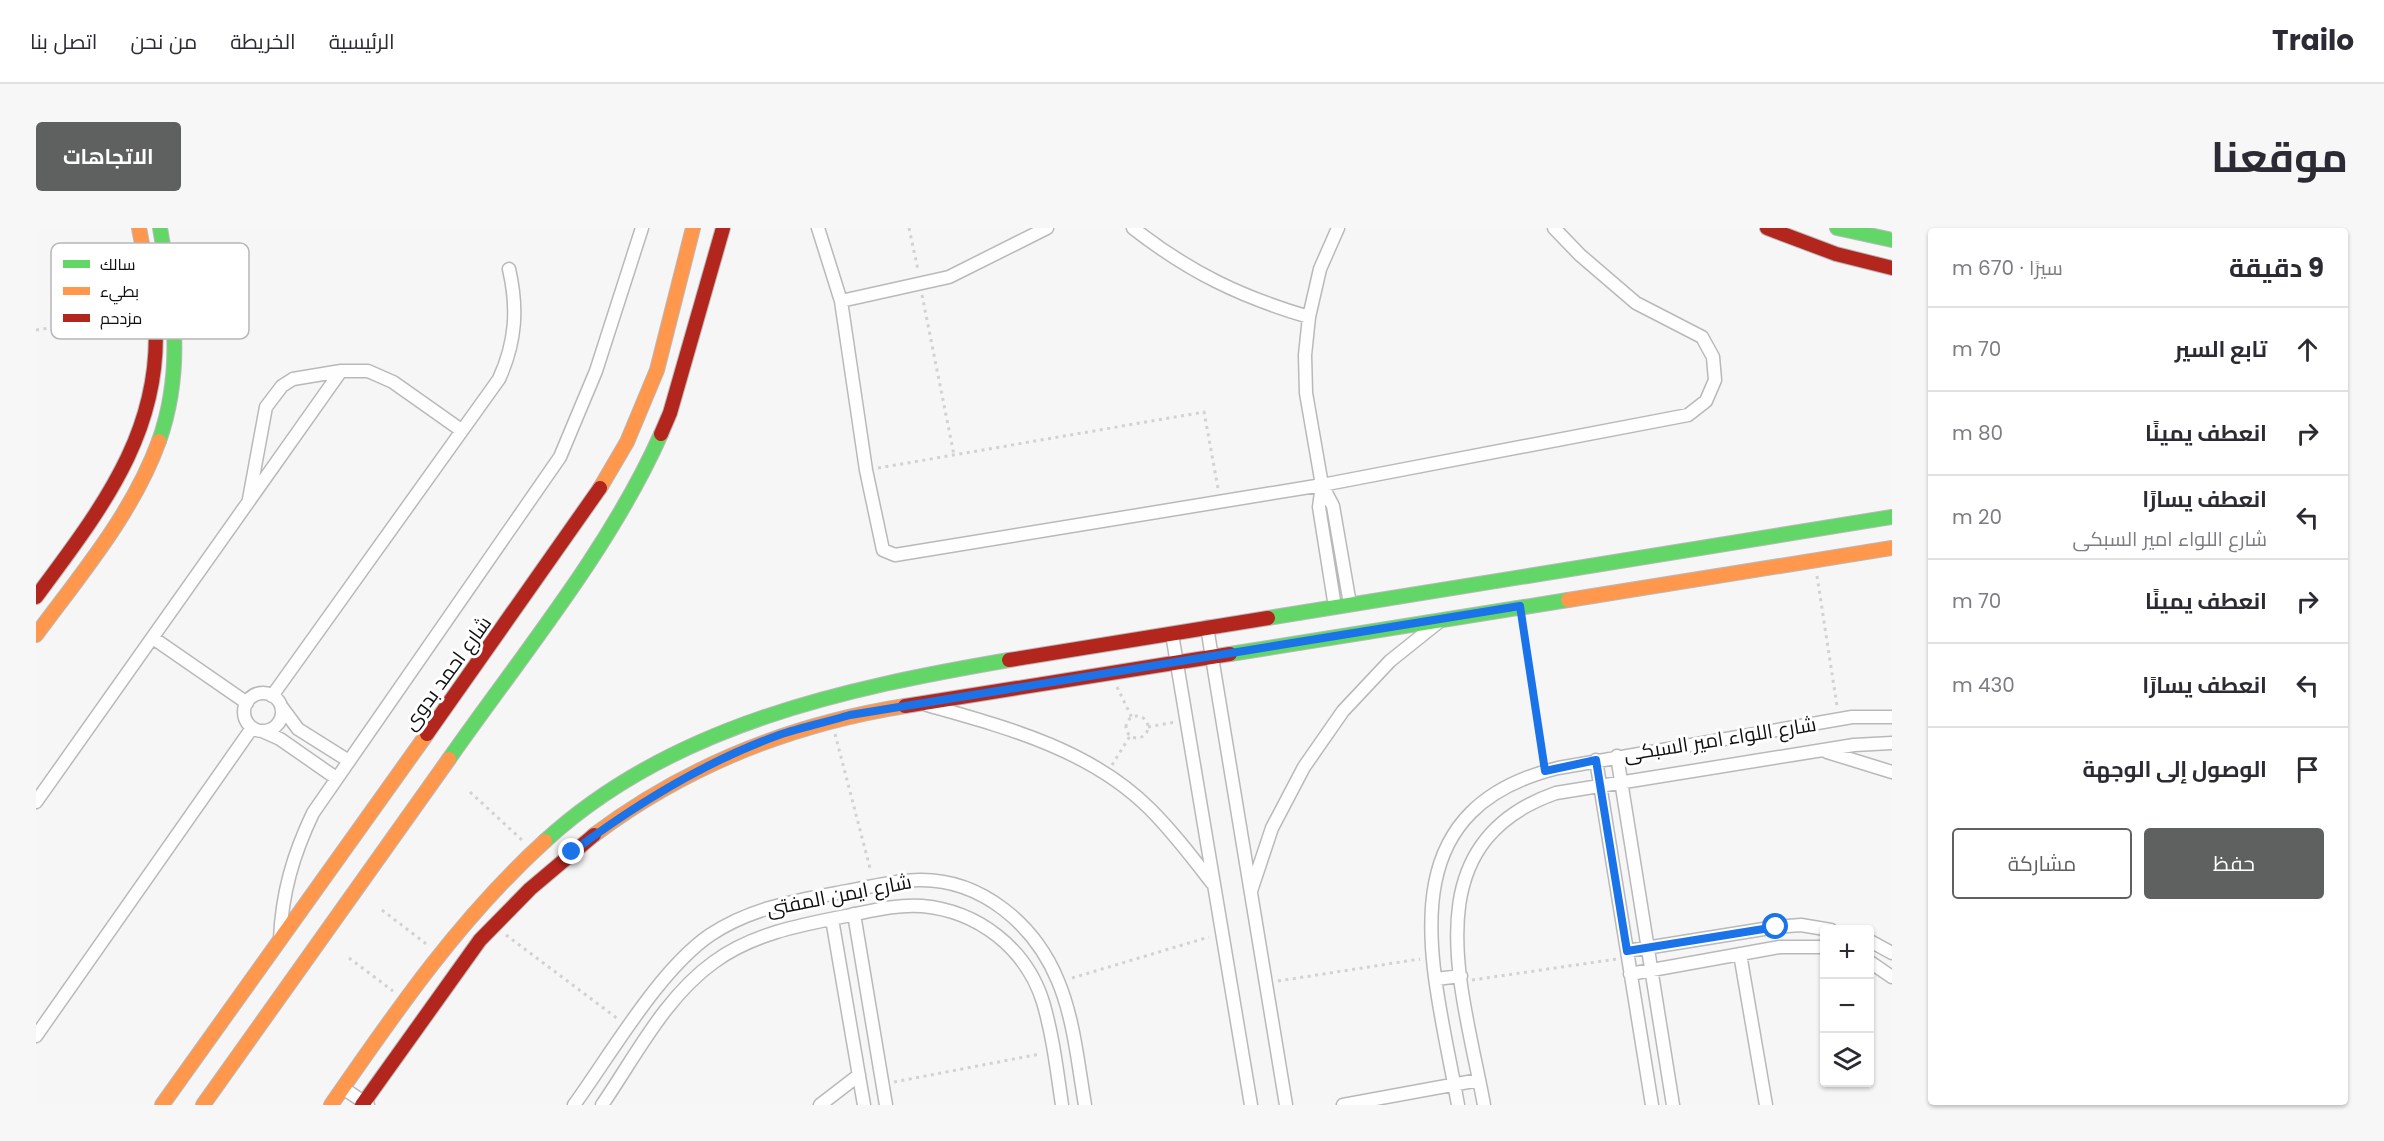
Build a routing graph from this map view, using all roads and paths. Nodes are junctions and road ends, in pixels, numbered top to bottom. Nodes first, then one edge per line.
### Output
1 (139, 228) edge
2 (160, 228) edge
3 (642, 228) edge
4 (693, 228) edge
5 (723, 228) edge
6 (818, 228) edge
7 (909, 228) edge
8 (1047, 228) edge
9 (1133, 228) edge
10 (1338, 228) edge
11 (1554, 228) edge
12 (1767, 228) edge
13 (1837, 228) edge
14 (1892, 240) edge
15 (142, 243) edge
16 (162, 243) edge
17 (1892, 268) edge
18 (509, 269) dead end
19 (921, 285) junction
20 (841, 301) junction
21 (1309, 316) junction
22 (51, 328) edge
23 (36, 330) edge
24 (155, 339) edge
25 (176, 339) edge
26 (341, 371) junction
27 (461, 430) junction
28 (954, 455) junction
29 (866, 470) junction
30 (1322, 485) junction
31 (1221, 502) junction
32 (249, 504) junction
33 (1892, 517) edge
34 (1892, 548) edge
35 (1814, 558) junction
36 (36, 597) edge
37 (1350, 604) junction
38 (1520, 606) junction
39 (1335, 607) junction
40 (1444, 618) junction
41 (1207, 627) junction
42 (1172, 634) junction
43 (36, 635) edge
44 (153, 638) junction
45 (1210, 656) junction
46 (1175, 661) junction
47 (1110, 672) junction
48 (272, 696) junction
49 (247, 702) junction
50 (923, 703) junction
51 (280, 706) junction
52 (1892, 717) edge
53 (1132, 718) junction
54 (1839, 719) junction
55 (832, 721) junction
56 (1185, 721) junction
57 (1148, 727) junction
58 (257, 730) junction
59 (1130, 735) junction
60 (1892, 743) edge
61 (1823, 751) junction
62 (1617, 756) junction
63 (1596, 760) junction
64 (349, 761) junction
65 (1545, 771) junction
66 (1892, 772) edge
67 (1106, 774) junction
68 (336, 778) junction
69 (1621, 783) junction
70 (1600, 786) junction
71 (470, 792) dead end
72 (36, 802) edge
73 (534, 851) junction
74 (875, 886) junction
75 (1214, 887) junction
76 (1251, 893) junction
77 (382, 910) dead end
78 (854, 914) junction
79 (832, 919) junction
80 (493, 926) junction
81 (1820, 929) edge
82 (1222, 933) junction
83 (280, 940) junction
84 (1874, 944) edge
85 (1647, 947) junction
86 (1820, 947) edge
87 (1892, 953) edge
88 (440, 954) junction
89 (1627, 954) junction
90 (1740, 954) junction
91 (1433, 957) junction
92 (349, 958) dead end
93 (1874, 965) edge
94 (1651, 970) junction
95 (1630, 974) junction
96 (1892, 977) edge
97 (1436, 979) junction
98 (1462, 979) junction
99 (1059, 982) junction
100 (1266, 983) junction
101 (405, 1000) junction
102 (629, 1028) junction
103 (36, 1036) edge
104 (1054, 1052) junction
105 (859, 1075) junction
106 (1479, 1080) junction
107 (883, 1084) junction
108 (1455, 1085) junction
109 (344, 1088) junction
110 (365, 1104) edge
111 (162, 1105) edge
112 (203, 1105) edge
113 (331, 1105) edge
114 (574, 1105) edge
115 (602, 1105) edge
116 (820, 1105) edge
117 (864, 1105) edge
118 (886, 1105) edge
119 (1062, 1105) edge
120 (1085, 1105) edge
121 (1251, 1105) edge
122 (1286, 1105) edge
123 (1343, 1105) edge
124 (1458, 1105) edge
125 (1484, 1105) edge
126 (1652, 1105) edge
127 (1673, 1105) edge
128 (1766, 1105) edge

1 - 15 street
2 - 16 street
3 - 64 street
4 - 83 street, شارع احمد بدوى
5 - 112 street
6 - 20 street
7 - 19 path
8 - 19 street
9 - 21 street
10 - 21 street
11 - 30 street
12 - 17 street
13 - 14 street
18 - 27 street
19 - 20 street
19 - 28 path
20 - 29 street
21 - 30 street
22 - 23 path
24 - 36 street
25 - 43 street
26 - 27 street
26 - 32 street
26 - 32 street
27 - 48 street
28 - 29 path
28 - 31 path
29 - 31 street
30 - 31 street
30 - 37 street
30 - 39 street
32 - 44 street
33 - 37 street
34 - 35 street
35 - 38 street
35 - 54 path
37 - 39 street
38 - 40 street
38 - 65 path
39 - 41 street
40 - 45 street
40 - 76 street
41 - 42 street
41 - 45 street
42 - 46 street
42 - 73 street
44 - 49 street
44 - 72 street
45 - 46 street
45 - 76 street
46 - 47 street
46 - 56 street
47 - 50 street
47 - 53 path
48 - 49 street
48 - 51 street
49 - 58 street
50 - 55 street
50 - 67 street
51 - 58 street
51 - 64 street
52 - 54 street, شارع اللواء امير السبكى
53 - 57 path
53 - 59 path
54 - 62 street, شارع اللواء امير السبكى
55 - 74 path
55 - 80 street
56 - 57 path
56 - 75 street
57 - 59 path
58 - 68 street
58 - 103 street
59 - 67 path
60 - 61 street, شارع اللواء امير السبكى
61 - 66 street
61 - 69 street, شارع اللواء امير السبكى
62 - 63 street, شارع اللواء امير السبكى
62 - 69 street
63 - 65 street, شارع اللواء امير السبكى
63 - 70 street
64 - 68 street
65 - 91 street, شارع اللواء امير السبكى
67 - 75 street
68 - 83 street
69 - 70 street, شارع اللواء امير السبكى
69 - 85 street
70 - 89 street
70 - 98 street, شارع اللواء امير السبكى
71 - 73 path
73 - 88 street
74 - 99 street, شارع ايمن المفتى
74 - 102 street, شارع ايمن المفتى
75 - 82 street
76 - 100 street
77 - 88 path
78 - 79 street, شارع ايمن المفتى
78 - 104 street, شارع ايمن المفتى
78 - 107 street
79 - 105 street
79 - 115 street, شارع ايمن المفتى
80 - 102 path
80 - 110 street
81 - 85 street
82 - 99 path
82 - 121 street
83 - 111 street, شارع احمد بدوى
84 - 87 street
85 - 89 street
85 - 94 street
86 - 90 street
88 - 101 street
89 - 95 street
89 - 98 path
90 - 94 street
90 - 128 street
91 - 97 street, شارع اللواء امير السبكى
91 - 100 path
92 - 101 path
93 - 96 street
94 - 95 street
94 - 127 street
95 - 126 street
97 - 98 street
97 - 108 street, شارع اللواء امير السبكى
98 - 106 street, شارع اللواء امير السبكى
99 - 120 street, شارع ايمن المفتى
100 - 122 street
101 - 109 street
102 - 114 street, شارع ايمن المفتى
104 - 107 path
104 - 119 street, شارع ايمن المفتى
105 - 116 street
105 - 117 street
106 - 108 street
106 - 125 street, شارع اللواء امير السبكى
107 - 118 street
108 - 123 street
108 - 124 street, شارع اللواء امير السبكى
109 - 110 street
109 - 113 street

